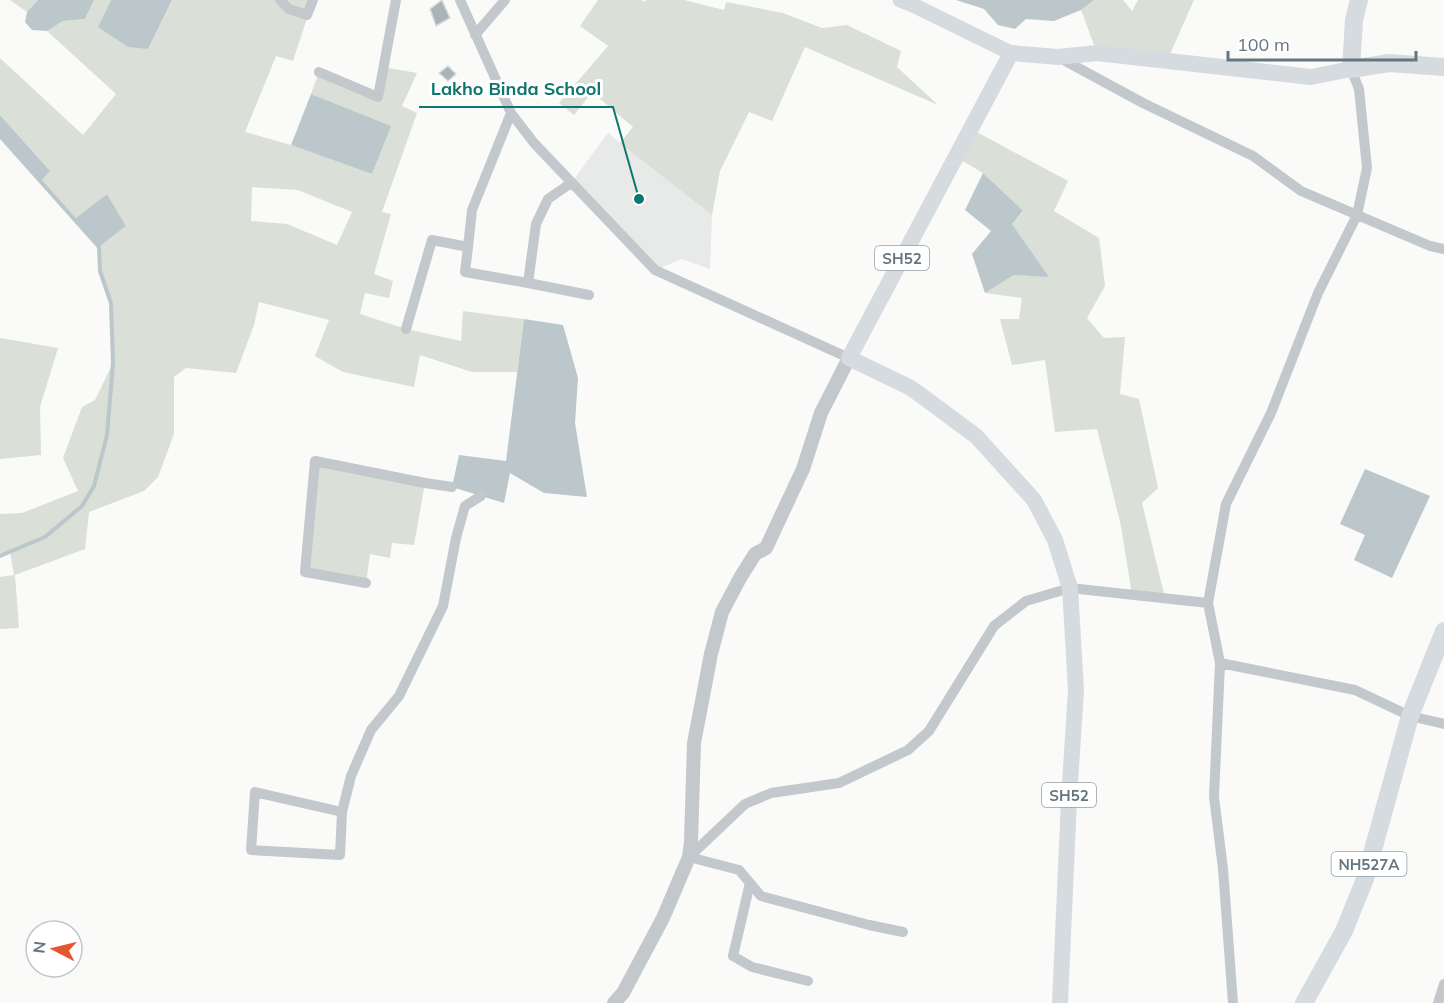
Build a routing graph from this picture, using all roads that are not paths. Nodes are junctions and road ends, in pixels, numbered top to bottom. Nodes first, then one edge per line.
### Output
1 (280, 0) edge
2 (313, 0) edge
3 (396, 0) edge
4 (460, 0) edge
5 (505, 0) edge
6 (900, 0) edge
7 (1359, 0) edge
8 (475, 35) junction
9 (1011, 53) junction
10 (1058, 57) junction
11 (1444, 68) edge
12 (1351, 69) junction
13 (319, 72) dead end
14 (511, 113) junction
15 (571, 183) junction
16 (1357, 215) junction
17 (468, 247) junction
18 (1444, 249) edge
19 (528, 283) junction
20 (589, 296) dead end
21 (406, 329) dead end
22 (849, 358) junction
23 (452, 487) dead end
24 (481, 496) dead end
25 (366, 583) dead end
26 (1070, 588) junction
27 (1209, 603) junction
28 (1444, 631) edge
29 (1220, 663) junction
30 (1410, 716) junction
31 (1444, 724) edge
32 (342, 812) junction
33 (689, 857) junction
34 (750, 883) junction
35 (903, 932) dead end
36 (808, 981) dead end
37 (1444, 984) edge
38 (614, 1003) edge
39 (1060, 1003) edge
40 (1233, 1003) edge
41 (1304, 1003) edge
42 (1438, 1003) edge

1 - 2 street
3 - 13 street
4 - 8 street
5 - 8 street
6 - 9 main road
7 - 12 highway
8 - 14 street
9 - 10 main road
9 - 22 main road, SH52 / SH52
10 - 12 main road
10 - 16 street
11 - 12 highway
12 - 16 street
14 - 15 street
14 - 17 street
15 - 19 street
15 - 22 street
16 - 18 street
16 - 27 street
17 - 19 street
17 - 21 street
19 - 20 street
22 - 26 main road, SH52 / SH52
22 - 33 street, SH52 / SH52
23 - 25 street
24 - 32 street
26 - 27 street
26 - 33 street
26 - 39 main road, SH52 / SH52
27 - 29 street
28 - 30 highway, NH527A
29 - 30 street
29 - 40 street
30 - 31 street
30 - 41 highway, NH527A
32 - 32 street
33 - 34 street
33 - 38 street, SH52 / SH52
34 - 35 street
34 - 36 street
37 - 42 street

